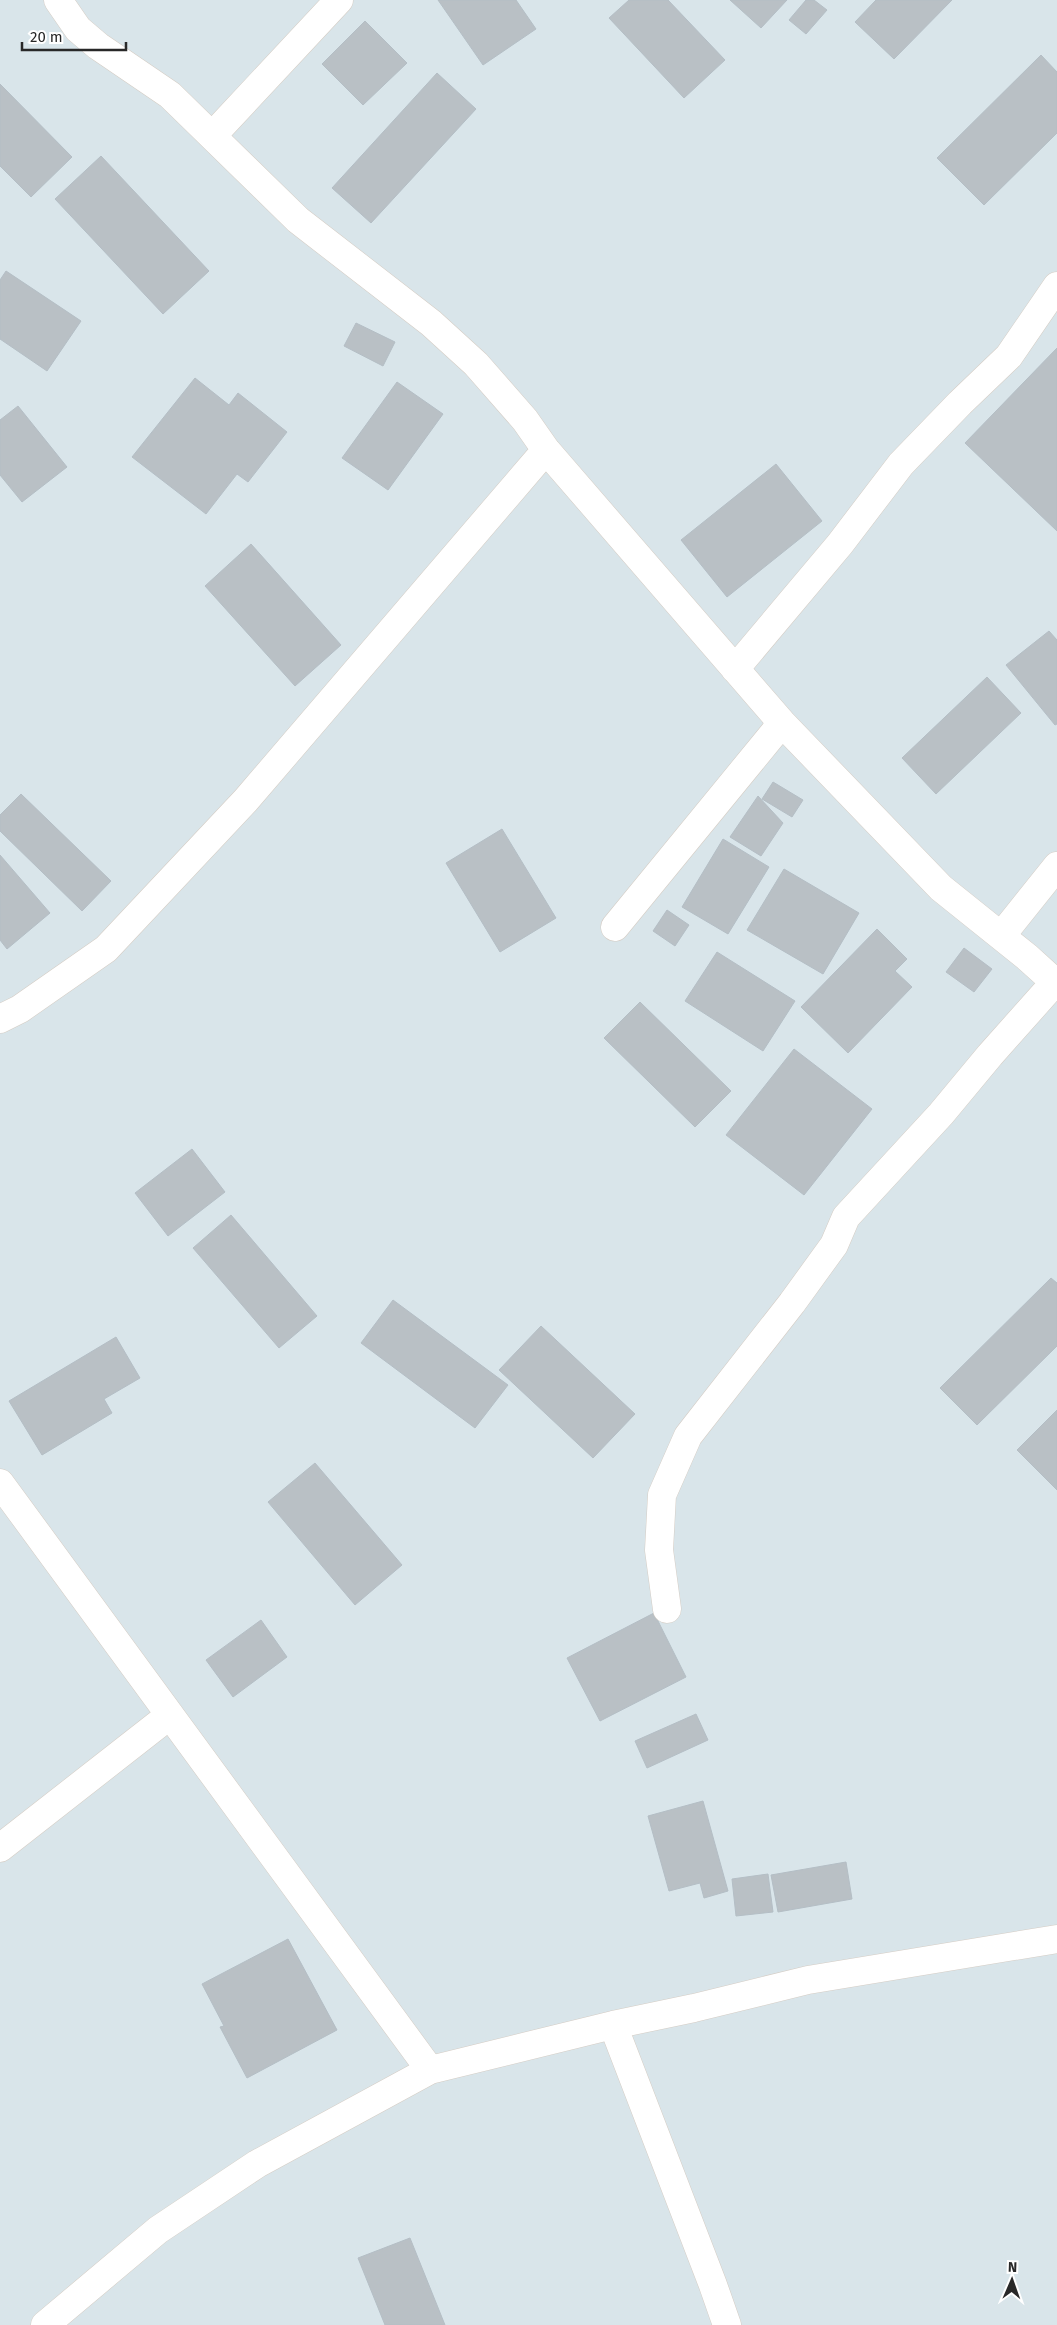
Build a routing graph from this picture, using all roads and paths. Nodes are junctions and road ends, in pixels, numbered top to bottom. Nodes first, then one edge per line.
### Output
1 (58, 0) edge
2 (339, 0) edge
3 (212, 136) junction
4 (1057, 286) edge
5 (546, 450) junction
6 (735, 669) junction
7 (782, 723) junction
8 (1057, 866) edge
9 (615, 927) dead end
10 (1000, 936) junction
11 (1056, 983) edge
12 (0, 1019) edge
13 (0, 1483) edge
14 (667, 1609) dead end
15 (170, 1715) junction
16 (0, 1848) edge
17 (1057, 1939) edge
18 (613, 2025) junction
19 (430, 2070) junction
20 (44, 2325) edge
21 (727, 2325) edge

1 - 3 street
2 - 3 street
3 - 5 street
4 - 6 street
5 - 6 street
5 - 12 street
6 - 7 street
7 - 9 street
7 - 10 street
8 - 10 street
10 - 11 street
11 - 14 street
13 - 15 street
15 - 16 street
15 - 19 street
17 - 18 street
18 - 19 street
18 - 21 street
19 - 20 street

